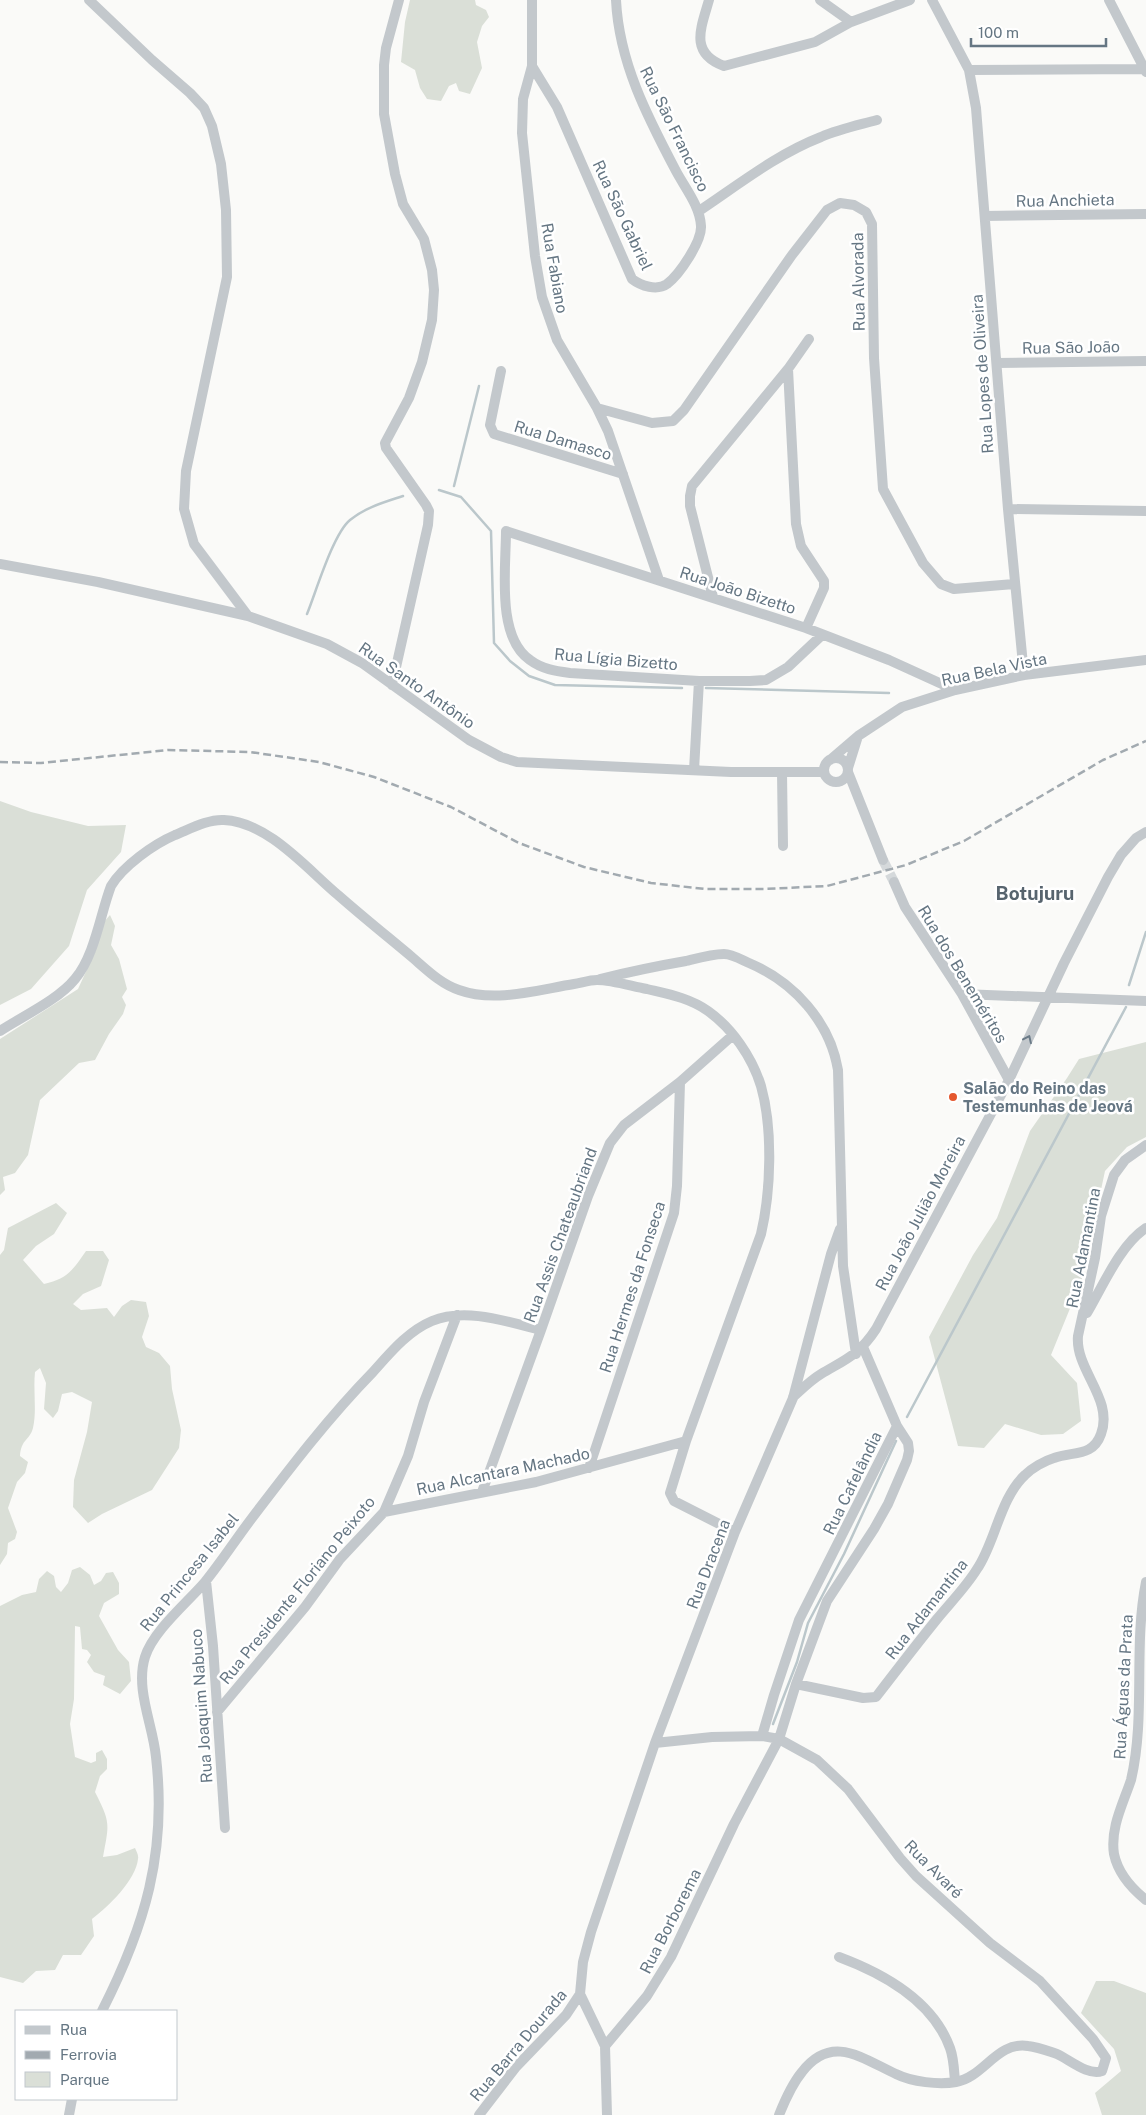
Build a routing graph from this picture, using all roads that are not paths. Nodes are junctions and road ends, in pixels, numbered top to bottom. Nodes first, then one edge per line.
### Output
1 (89, 0) edge
2 (399, 0) edge
3 (532, 0) edge
4 (616, 0) edge
5 (709, 0) edge
6 (820, 0) edge
7 (910, 0) edge
8 (932, 0) edge
9 (1109, 0) edge
10 (851, 22) junction
11 (532, 66) junction
12 (969, 70) junction
13 (1145, 71) edge
14 (877, 120) dead end
15 (699, 211) junction
16 (1146, 214) edge
17 (985, 216) junction
18 (809, 339) dead end
19 (1146, 360) edge
20 (997, 363) junction
21 (788, 369) junction
22 (502, 371) dead end
23 (597, 408) junction
24 (623, 474) junction
25 (1008, 509) junction
26 (1146, 511) edge
27 (506, 531) joint
28 (0, 564) edge
29 (659, 580) junction
30 (1014, 584) junction
31 (713, 597) junction
32 (248, 616) junction
33 (806, 628) junction
34 (822, 635) junction
35 (1146, 660) edge
36 (1024, 675) junction
37 (699, 681) junction
38 (392, 684) junction
39 (955, 690) junction
40 (858, 736) junction
41 (830, 760) junction
42 (694, 770) junction
43 (848, 770) junction
44 (782, 772) junction
45 (824, 772) junction
46 (841, 781) junction
47 (860, 803) junction
48 (1146, 832) edge
49 (783, 846) dead end
50 (883, 860) tunnel mouth
51 (894, 882) tunnel mouth
52 (597, 980) junction
53 (962, 994) junction
54 (1048, 998) junction
55 (1146, 1001) edge
56 (0, 1031) edge
57 (733, 1035) junction
58 (1008, 1080) junction
59 (680, 1082) junction
60 (1146, 1145) edge
61 (1146, 1228) edge
62 (840, 1229) junction
63 (457, 1315) junction
64 (1084, 1318) junction
65 (542, 1330) junction
66 (859, 1350) junction
67 (792, 1398) junction
68 (898, 1426) junction
69 (686, 1441) junction
70 (589, 1468) junction
71 (482, 1492) junction
72 (384, 1512) junction
73 (735, 1532) junction
74 (206, 1581) junction
75 (1146, 1582) edge
76 (1144, 1681) edge
77 (796, 1684) junction
78 (217, 1712) junction
79 (762, 1736) junction
80 (779, 1738) junction
81 (655, 1743) junction
82 (225, 1828) dead end
83 (1146, 1900) edge
84 (839, 1957) dead end
85 (580, 1994) junction
86 (102, 2010) edge
87 (566, 2015) junction
88 (588, 2015) junction
89 (605, 2046) junction
90 (955, 2082) junction
91 (72, 2100) edge
92 (69, 2115) edge
93 (479, 2115) edge
94 (607, 2115) edge
95 (778, 2115) edge

1 - 32 street
2 - 38 street
3 - 11 street, Rua Fabiano
4 - 15 street, Rua São Francisco
5 - 10 street
6 - 10 street
7 - 10 street
8 - 12 street, Rua Lopes de Oliveira
9 - 13 street
11 - 15 street, Rua São Gabriel
11 - 23 street, Rua Fabiano
12 - 13 street
12 - 17 street, Rua Lopes de Oliveira
14 - 15 street
16 - 17 street, Rua Anchieta
17 - 20 street, Rua Lopes de Oliveira
18 - 21 street
19 - 20 street, Rua São João
20 - 25 street, Rua Lopes de Oliveira
21 - 31 street
21 - 33 street
22 - 24 street, Rua Damasco
23 - 24 street, Rua Fabiano
23 - 30 street, Rua Alvorada
24 - 29 street, Rua Fabiano
25 - 26 street
25 - 30 street, Rua Lopes de Oliveira
27 - 29 street, Rua João Bizetto
27 - 37 street, Rua Lígia Bizetto
28 - 32 street, Rua Santo Antônio
29 - 31 street, Rua João Bizetto
30 - 36 street, Rua Lopes de Oliveira
31 - 33 street, Rua João Bizetto
32 - 38 street, Rua Santo Antônio
33 - 34 street, Rua João Bizetto
34 - 37 street, Rua Lígia Bizetto
34 - 39 street, Rua João Bizetto
35 - 36 street, Rua Bela Vista
36 - 39 street, Rua Bela Vista
37 - 42 street
38 - 42 street, Rua Santo Antônio
39 - 40 street, Rua Bela Vista
40 - 41 street, Rua Bela Vista
40 - 43 street
41 - 43 street
41 - 45 street, Rua Bela Vista
42 - 44 street, Rua Santo Antônio
43 - 46 street
43 - 47 street
44 - 45 street, Rua Santo Antônio
44 - 49 street
45 - 46 street
46 - 47 street
47 - 50 street
48 - 54 street, Rua João Julião Moreira
51 - 53 street, Rua dos Beneméritos
52 - 56 street
52 - 57 street
52 - 62 street
53 - 54 street
53 - 58 street, Rua dos Beneméritos
54 - 55 street
58 -> 54 street, Rua João Julião Moreira
57 - 59 street, Rua Assis Chateaubriand
57 - 69 street
58 - 66 street, Rua João Julião Moreira
59 - 65 street, Rua Assis Chateaubriand
59 - 70 street, Rua Hermes da Fonseca
60 - 64 street, Rua Adamantina
61 - 64 street
62 - 66 street
62 - 67 street, Rua Dracena
63 - 65 street, Rua Princesa Isabel
63 - 72 street, Rua Presidente Floriano Peixoto
63 - 74 street, Rua Princesa Isabel
64 - 77 street, Rua Adamantina
65 - 71 street, Rua Assis Chateaubriand
66 - 67 street, Rua Dracena
66 - 68 street
67 - 73 street, Rua Dracena
68 - 77 street, Rua Cafelândia
68 - 79 street, Rua Cafelândia
69 - 70 street, Rua Alcantara Machado
69 - 73 street
70 - 71 street, Rua Alcantara Machado
71 - 72 street, Rua Alcantara Machado
72 - 78 street, Rua Presidente Floriano Peixoto
73 - 81 street, Rua Dracena
74 - 78 street, Rua Joaquim Nabuco
74 - 86 street, Rua Princesa Isabel
75 - 76 street, Rua Águas da Prata
76 - 83 street, Rua Águas da Prata
77 - 80 street, Rua Cafelândia
78 - 82 street, Rua Joaquim Nabuco
79 - 80 street, Rua Avaré
79 - 81 street, Rua Avaré
80 - 89 street, Rua Borborema
80 - 90 street, Rua Avaré
81 - 85 street
84 - 90 street
85 - 87 street, Rua Barra Dourada
85 - 88 street
87 - 88 street
87 - 93 street, Rua Barra Dourada
88 - 89 street
89 - 94 street
90 - 95 street
91 - 92 street

